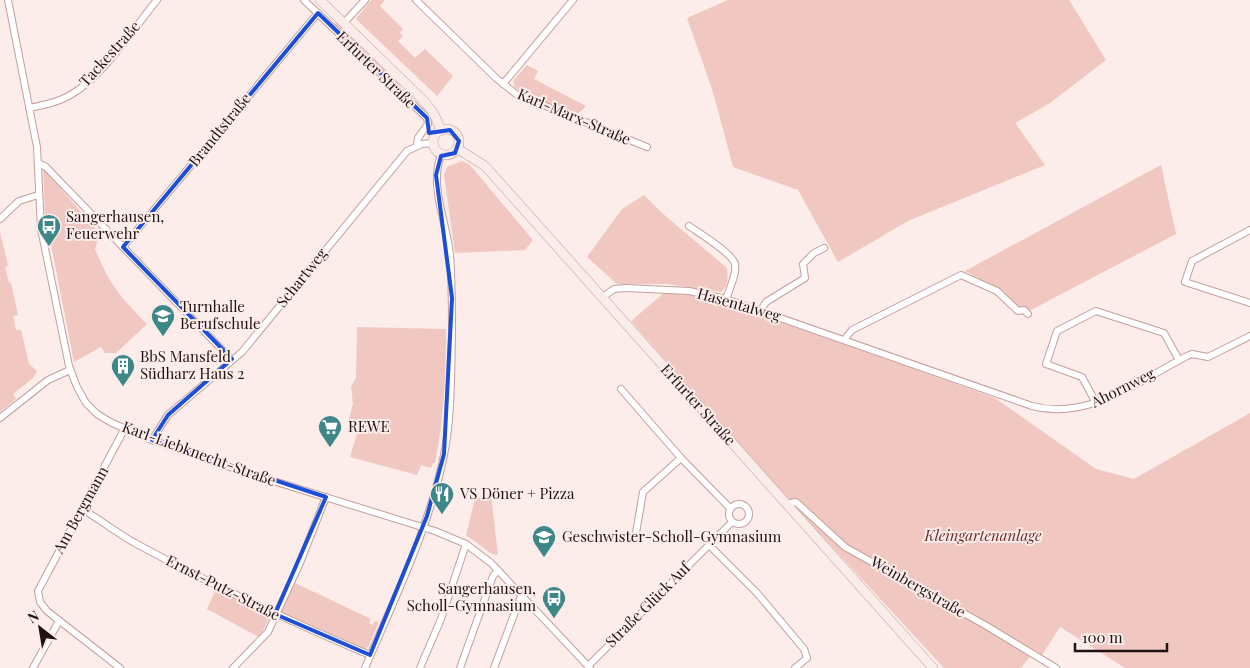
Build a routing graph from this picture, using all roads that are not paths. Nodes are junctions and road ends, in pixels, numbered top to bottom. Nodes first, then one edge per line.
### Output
1 (8, 0) edge
2 (157, 0) edge
3 (304, 0) edge
4 (320, 0) edge
5 (365, 0) edge
6 (416, 0) edge
7 (574, 0) edge
8 (318, 13) junction
9 (344, 23) junction
10 (503, 84) junction
11 (29, 108) junction
12 (441, 130) junction
13 (433, 143) junction
14 (417, 145) junction
15 (647, 147) dead end
16 (458, 149) junction
17 (441, 155) junction
18 (38, 163) junction
19 (38, 195) junction
20 (0, 217) edge
21 (689, 226) dead end
22 (1250, 230) edge
23 (123, 247) junction
24 (824, 248) dead end
25 (604, 297) junction
26 (726, 299) junction
27 (1250, 303) edge
28 (760, 310) junction
29 (1028, 314) dead end
30 (1250, 336) edge
31 (844, 340) junction
32 (232, 360) junction
33 (1179, 360) junction
34 (70, 370) junction
35 (621, 389) dead end
36 (991, 392) joint
37 (1096, 403) junction
38 (0, 418) edge
39 (125, 428) junction
40 (152, 440) junction
41 (681, 458) junction
42 (326, 497) junction
43 (786, 504) junction
44 (730, 508) junction
45 (82, 509) junction
46 (732, 522) junction
47 (422, 527) junction
48 (635, 539) dead end
49 (466, 544) junction
50 (709, 545) junction
51 (498, 570) junction
52 (521, 596) junction
53 (276, 614) junction
54 (59, 621) junction
55 (370, 655) junction
56 (589, 667) edge
57 (34, 668) edge
58 (120, 668) edge
59 (233, 668) edge
60 (364, 668) edge
61 (420, 668) edge
62 (460, 668) edge
63 (494, 668) edge
64 (795, 668) edge
65 (933, 668) edge
66 (1056, 668) edge

1 - 11 street, Karl-Liebknecht-Straße
2 - 11 street, Tackestraße
3 - 8 street, Erfurter Straße
4 - 9 main road, Erfurter Straße
5 - 9 street
6 - 10 street, Karl-Marx-Straße
7 - 10 street
8 - 14 street, Erfurter Straße
8 - 23 street, Brandtstraße
9 - 12 main road, Erfurter Straße
10 - 15 street, Karl-Marx-Straße
11 - 18 street, Karl-Liebknecht-Straße
12 - 13 main road
12 - 16 main road
13 - 14 street
13 - 17 main road
14 - 32 street, Schartweg
16 - 17 main road
16 - 25 main road, Erfurter Straße
17 - 47 street
18 - 19 street, Karl-Liebknecht-Straße
18 - 23 street
19 - 20 street
19 - 34 street, Karl-Liebknecht-Straße
21 - 26 street
22 - 27 street
23 - 32 street
24 - 28 street
25 - 26 street, Hasentalweg
25 - 43 main road, Erfurter Straße
26 - 28 street, Hasentalweg
28 - 31 street, Hasentalweg
29 - 31 street
30 - 33 street, Ahornweg
31 - 36 street, Hasentalweg
32 - 40 street, Schartweg
33 - 37 street, Ahornweg
33 - 37 street
34 - 38 street
34 - 39 street, Karl-Liebknecht-Straße
35 - 41 street, Straße Glück Auf
36 - 37 street, Ahornweg
39 - 40 street, Karl-Liebknecht-Straße
39 - 45 street, Am Bergmann
40 - 42 street, Karl-Liebknecht-Straße
41 - 44 street, Straße Glück Auf
41 - 48 street
42 - 47 street, Karl-Liebknecht-Straße
42 - 53 street
43 - 65 main road, Erfurter Straße
43 - 66 street, Weinbergstraße
44 - 46 street
44 - 46 street, Straße Glück Auf
45 - 53 street, Ernst-Putz-Straße
45 - 54 street, Am Bergmann
46 - 50 street, Straße Glück Auf
47 - 49 street, Karl-Liebknecht-Straße
47 - 55 street
49 - 51 street, Karl-Liebknecht-Straße
49 - 61 street
50 - 56 street, Straße Glück Auf
50 - 64 street
51 - 52 street, Karl-Liebknecht-Straße
51 - 62 street
52 - 56 street, Karl-Liebknecht-Straße
52 - 63 street
53 - 55 street, Ernst-Putz-Straße
53 - 59 street
54 - 57 street
54 - 58 street
55 - 60 street

